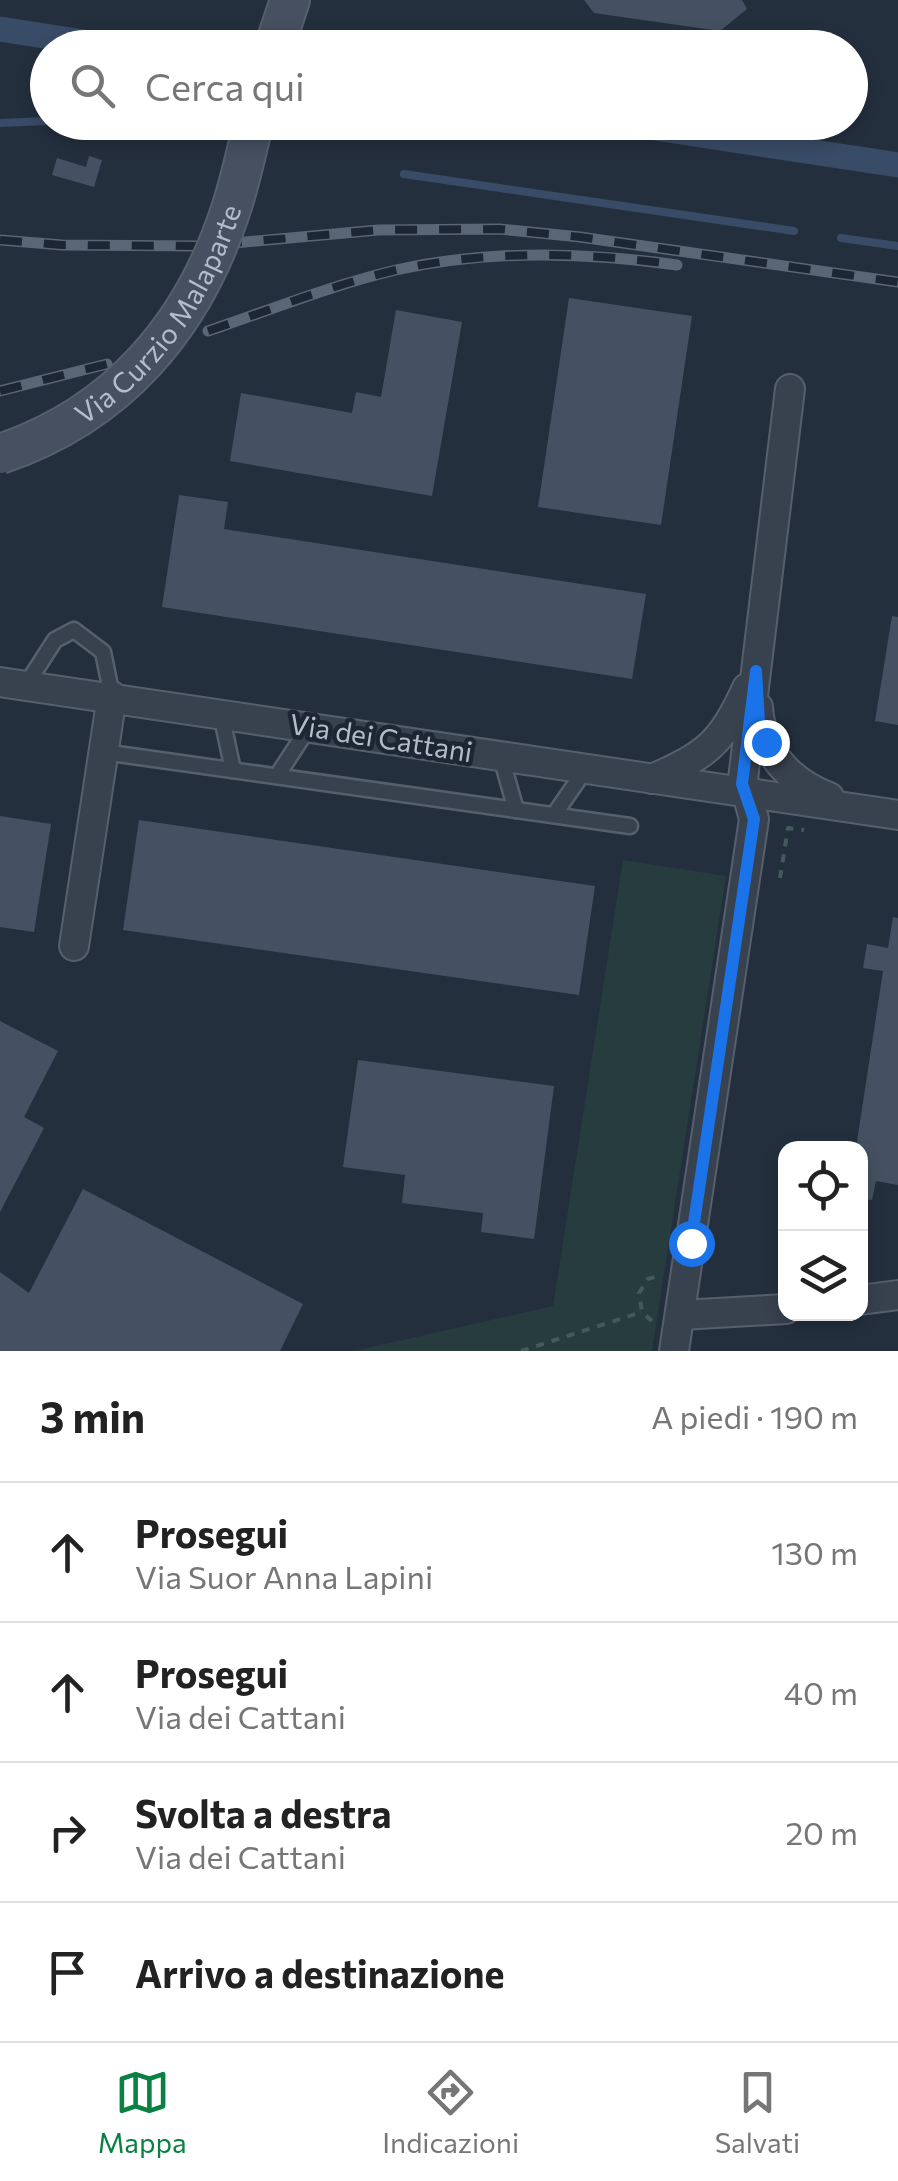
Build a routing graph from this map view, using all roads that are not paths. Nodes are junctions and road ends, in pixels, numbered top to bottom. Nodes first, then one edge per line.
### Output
1 (290, 0) edge
2 (280, 30) edge
3 (249, 140) edge
4 (790, 389) dead end
5 (0, 454) edge
6 (756, 671) junction
7 (13, 683) edge
8 (112, 696) junction
9 (221, 714) junction
10 (309, 727) junction
11 (103, 752) junction
12 (501, 756) junction
13 (233, 770) junction
14 (585, 770) junction
15 (277, 776) junction
16 (651, 780) junction
17 (746, 794) junction
18 (516, 810) junction
19 (859, 810) junction
20 (554, 815) junction
21 (898, 815) edge
22 (630, 826) dead end
23 (74, 946) dead end
24 (898, 1295) edge
25 (868, 1299) edge
26 (778, 1311) edge
27 (672, 1331) edge

1 - 2 street
3 - 5 street, Via Curzio Malaparte, bridge
4 - 6 street, Via dei Cattani
6 - 16 street, Via dei Cattani
6 - 17 street, Via dei Cattani
6 - 19 street, Via dei Cattani
7 - 8 street, Via dei Cattani
7 - 8 lane
8 - 9 street, Via dei Cattani
8 - 11 street
9 - 10 street, Via dei Cattani
9 - 13 lane
10 - 12 street, Via dei Cattani
10 - 15 lane
11 - 13 lane
11 - 23 street
12 - 14 street, Via dei Cattani
12 - 18 lane
13 - 15 lane
14 - 16 street, Via dei Cattani
14 - 20 lane
15 - 18 lane
16 - 17 street, Via dei Cattani
17 - 19 street, Via dei Cattani
17 - 27 street
18 - 20 lane
19 - 21 street, Via dei Cattani
20 - 22 lane
24 - 25 street
26 - 27 street

